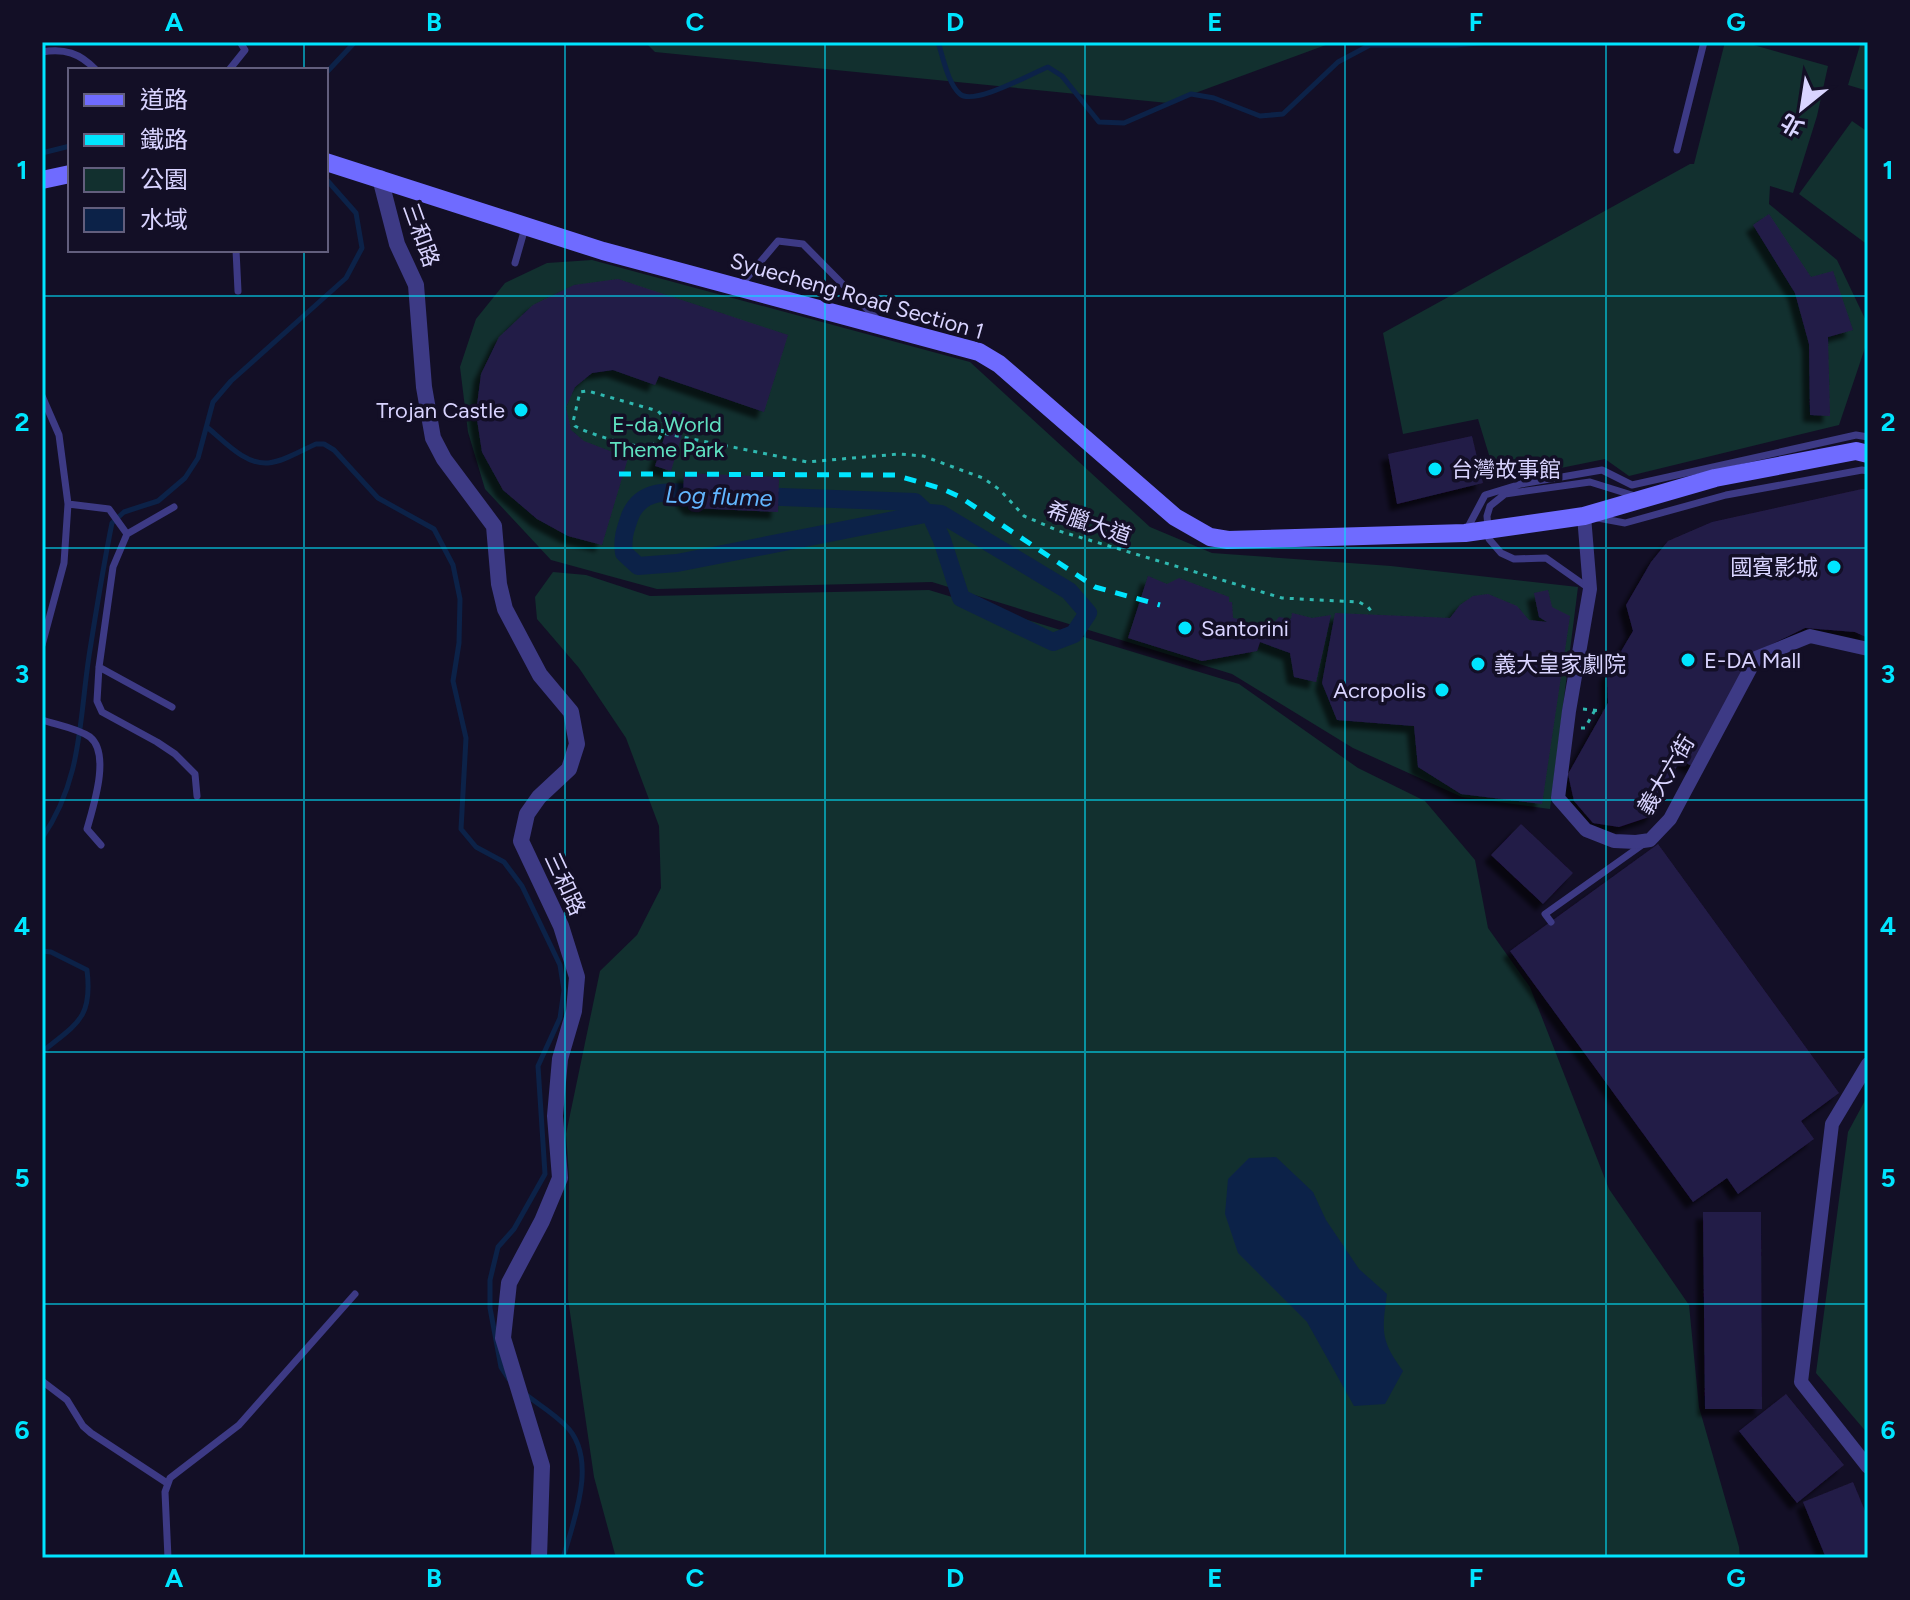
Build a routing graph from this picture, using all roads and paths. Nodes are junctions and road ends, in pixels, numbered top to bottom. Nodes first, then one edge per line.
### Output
1 (240, 42) edge
2 (1704, 42) edge
3 (42, 52) edge
4 (94, 68) edge
5 (231, 68) edge
6 (1677, 150) dead end
7 (328, 163) edge
8 (68, 174) edge
9 (380, 178) junction
10 (42, 180) edge
11 (525, 226) junction
12 (236, 252) edge
13 (515, 263) dead end
14 (738, 287) junction
15 (238, 291) dead end
16 (884, 331) junction
17 (42, 396) edge
18 (662, 433) junction
19 (1868, 437) edge
20 (1868, 454) edge
21 (1868, 471) edge
22 (1641, 498) junction
23 (68, 504) junction
24 (174, 507) dead end
25 (1584, 516) junction
26 (125, 531) junction
27 (1465, 533) junction
28 (1590, 589) junction
29 (1374, 615) dead end
30 (42, 645) edge
31 (1868, 649) edge
32 (99, 667) junction
33 (172, 707) dead end
34 (42, 720) edge
35 (197, 796) dead end
36 (1650, 840) junction
37 (101, 845) dead end
38 (1551, 922) dead end
39 (1868, 1064) edge
40 (355, 1294) dead end
41 (42, 1381) edge
42 (1868, 1467) edge
43 (167, 1483) junction
44 (168, 1558) edge
45 (539, 1558) edge

1 - 5 lane
2 - 6 lane
3 - 4 lane
7 - 9 main road, Syuecheng Road Section 1
8 - 10 main road
9 - 11 main road, Syuecheng Road Section 1
9 - 45 street, 三和路
11 - 13 lane
11 - 14 main road, Syuecheng Road Section 1
12 - 15 lane
14 - 16 main road, Syuecheng Road Section 1
14 - 16 lane
16 - 27 main road, Syuecheng Road Section 1
17 - 23 lane
18 - 18 path, 希臘大道
18 - 29 path, 希臘大道
19 - 27 lane
20 - 22 main road, Syuecheng Road Section 1
21 - 25 lane, Syuecheng Road Section 1
22 - 25 main road, Syuecheng Road Section 1
22 - 28 lane
23 - 26 lane
23 - 30 lane
24 - 26 lane
25 - 27 main road, Syuecheng Road Section 1
25 - 28 street, 義大六街
26 - 32 lane
28 - 36 street, 義大六街
31 - 36 street, 義大六街
32 - 33 lane
32 - 35 lane
34 - 37 lane
36 - 38 lane
39 - 42 street
40 - 43 lane
41 - 43 lane
43 - 44 lane

